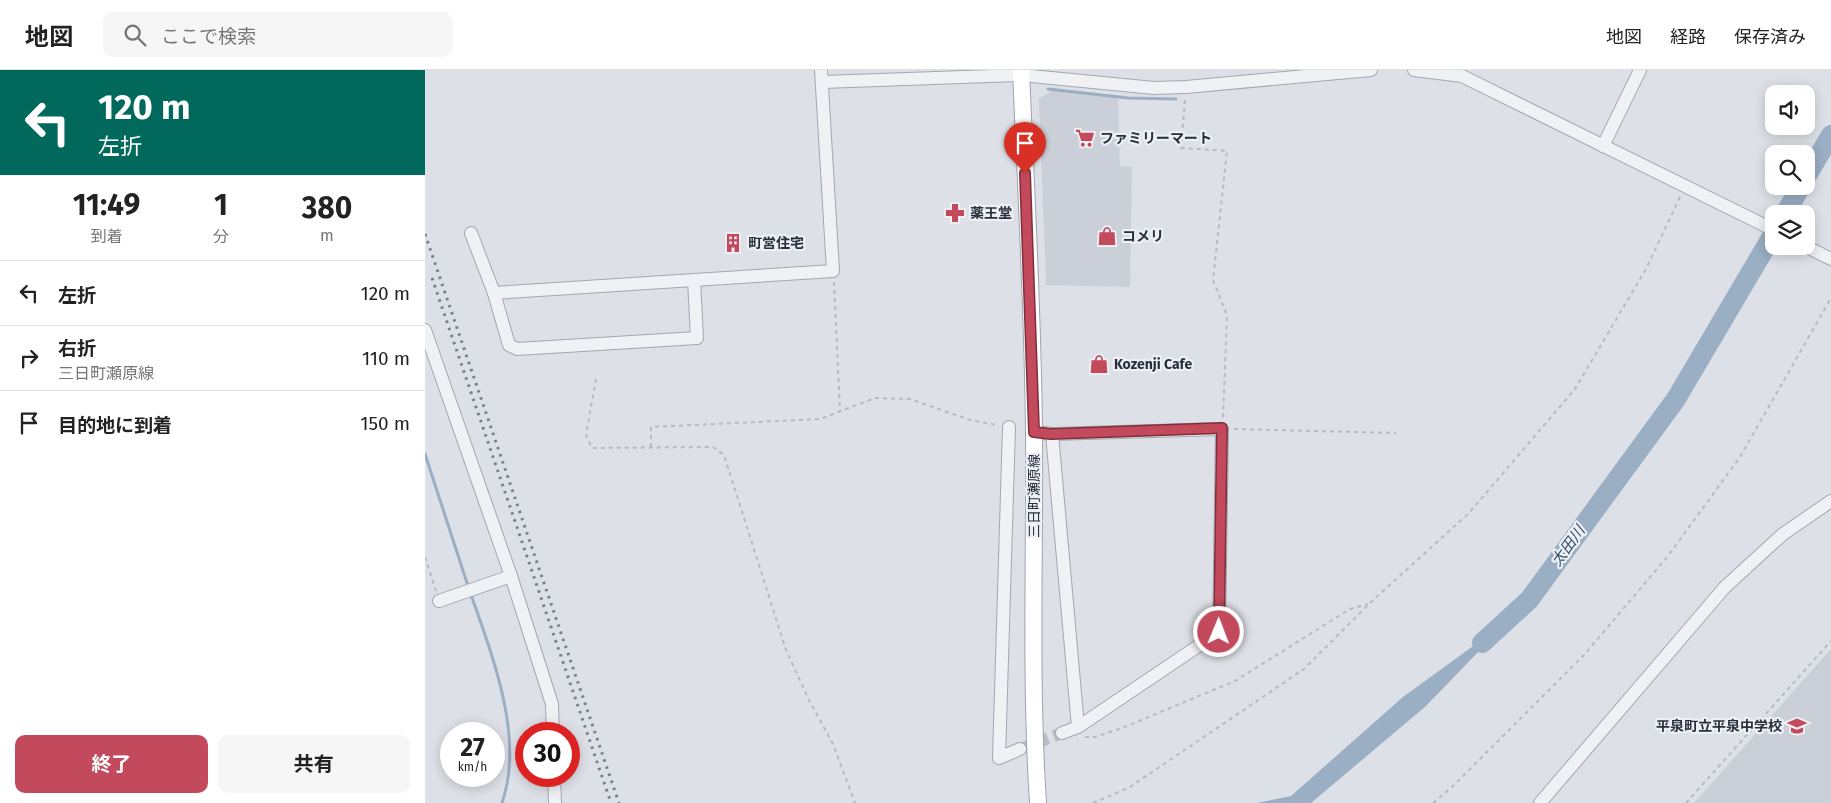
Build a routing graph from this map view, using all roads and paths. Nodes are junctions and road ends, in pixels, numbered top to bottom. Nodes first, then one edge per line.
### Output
1 (1371, 70) edge
2 (1414, 70) edge
3 (1641, 70) edge
4 (1021, 73) edge
5 (822, 76) edge
6 (1186, 88) junction
7 (1603, 146) junction
8 (1687, 186) junction
9 (1765, 225) edge
10 (471, 234) dead end
11 (1815, 251) edge
12 (1831, 259) edge
13 (833, 271) junction
14 (693, 280) junction
15 (493, 293) junction
16 (1831, 298) edge
17 (425, 330) edge
18 (596, 379) dead end
19 (840, 412) junction
20 (1009, 427) joint
21 (1222, 428) junction
22 (1034, 432) junction
23 (1396, 433) dead end
24 (1051, 434) junction
25 (651, 447) junction
26 (1831, 501) edge
27 (425, 557) edge
28 (508, 578) junction
29 (439, 601) joint
30 (1370, 603) junction
31 (1831, 641) edge
32 (553, 722) edge
33 (1078, 727) junction
34 (1062, 734) tunnel mouth
35 (1020, 749) tunnel mouth
36 (554, 787) edge
37 (555, 803) edge
38 (855, 803) edge
39 (1038, 803) edge
40 (1093, 803) edge
41 (1433, 803) edge
42 (1540, 803) edge
43 (1686, 803) edge

1 - 6 street
2 - 7 street
3 - 7 street
4 - 5 street
4 - 6 street
4 - 22 main road, 三日町瀬原線
5 - 13 street
6 - 21 path
7 - 8 street
8 - 9 street
8 - 30 path
10 - 15 street
11 - 12 street
13 - 14 street
13 - 19 path
14 - 15 street
14 - 15 street
16 - 41 path
17 - 28 street
18 - 25 path
19 - 20 path
19 - 25 path
20 - 35 street
21 - 23 path
21 - 24 street
21 - 33 street
22 - 24 street
22 - 39 main road, 三日町瀬原線
24 - 33 street
25 - 38 path
26 - 42 street
27 - 29 path
28 - 29 street
28 - 32 street
30 - 33 path
30 - 40 path
31 - 43 path
33 - 34 street
36 - 37 street

